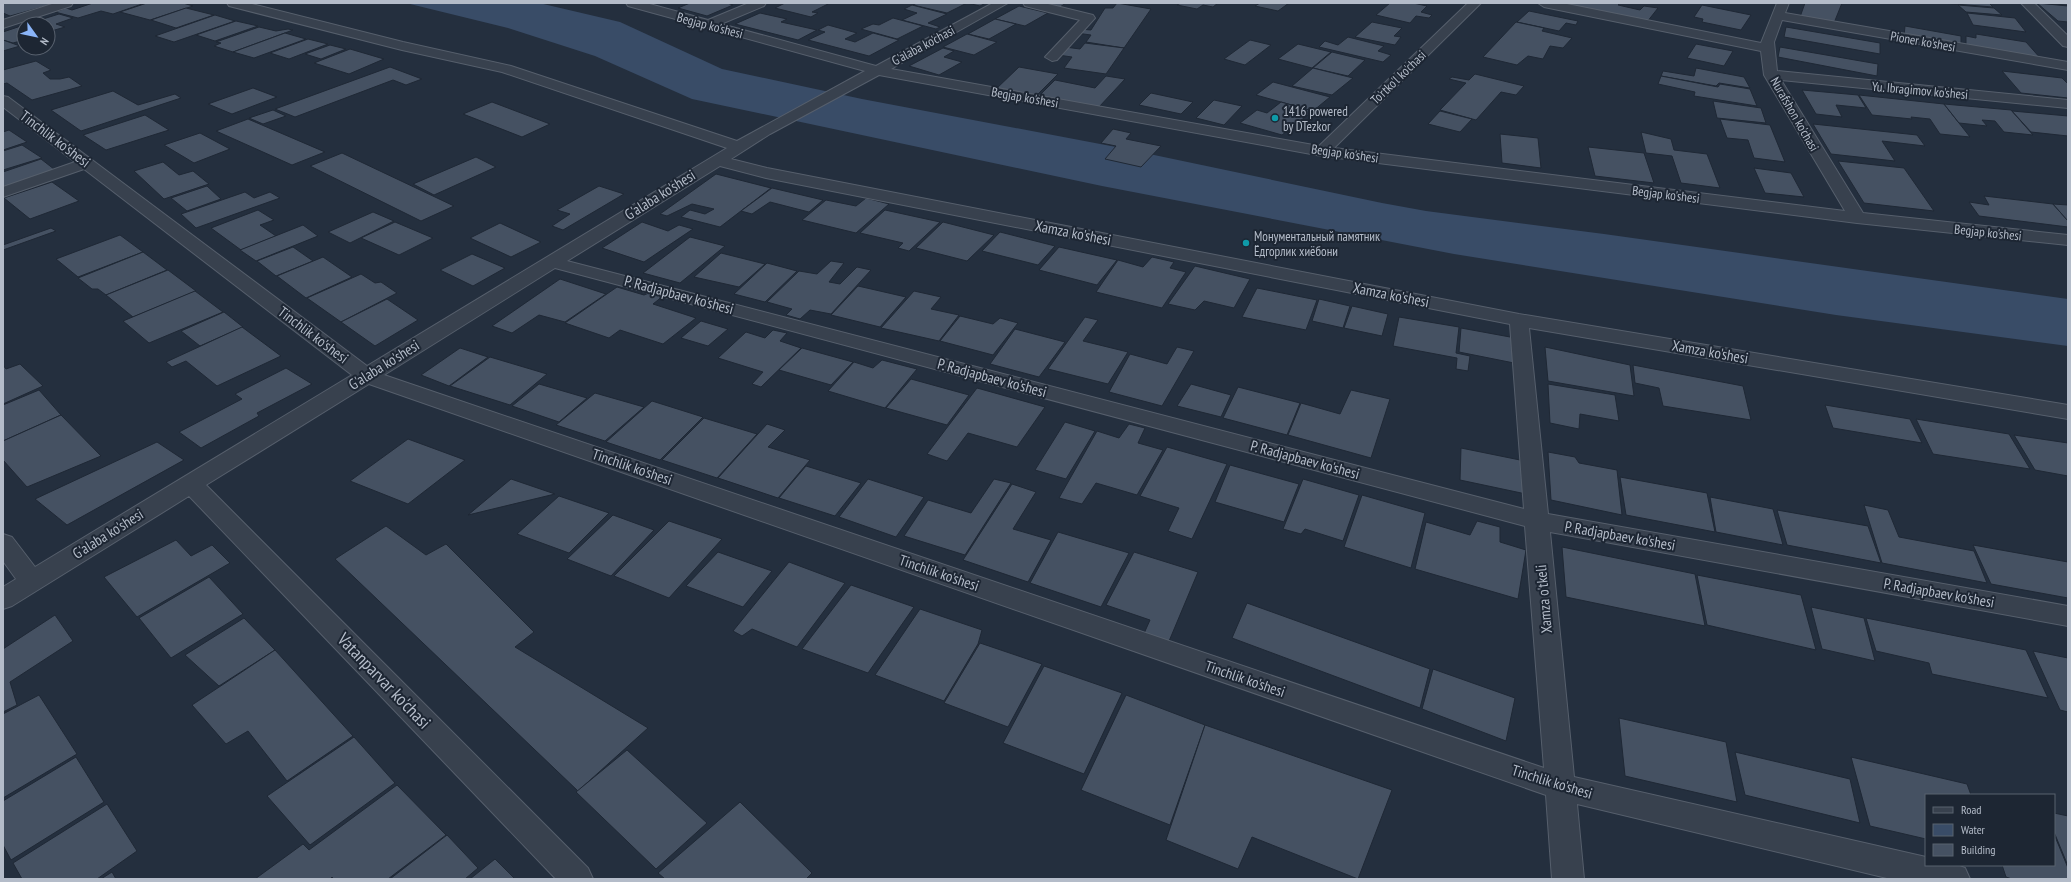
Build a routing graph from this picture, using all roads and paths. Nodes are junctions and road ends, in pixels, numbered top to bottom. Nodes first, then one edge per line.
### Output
1 (67, 3) edge
2 (233, 3) edge
3 (632, 3) edge
4 (760, 3) edge
5 (1002, 3) edge
6 (1029, 3) edge
7 (1475, 3) edge
8 (1544, 3) edge
9 (2027, 3) edge
10 (1781, 9) edge
11 (3, 24) edge
12 (709, 24) junction
13 (2068, 43) edge
14 (1768, 48) junction
15 (1052, 57) dead end
16 (2068, 66) edge
17 (876, 70) junction
18 (1772, 75) junction
19 (3, 100) edge
20 (2068, 104) edge
21 (765, 131) joint
22 (739, 147) junction
23 (1322, 151) junction
24 (717, 160) junction
25 (87, 163) junction
26 (3, 192) edge
27 (1857, 218) junction
28 (2068, 240) edge
29 (552, 262) junction
30 (1519, 320) junction
31 (367, 376) junction
32 (2068, 412) edge
33 (191, 484) junction
34 (1537, 521) junction
35 (3, 544) edge
36 (32, 581) junction
37 (3, 599) edge
38 (2068, 616) edge
39 (1560, 787) junction
40 (577, 879) edge
41 (1568, 879) edge
42 (1954, 879) edge

1 - 11 street
2 - 22 street
3 - 12 street, Begjap ko'shesi
4 - 12 street
5 - 17 street, G'alaba ko'chasi
6 - 15 street
7 - 23 street, To'rtko'l ko'chasi
8 - 14 street
9 - 13 street
10 - 14 street, Nurafshon ko'chasi
10 - 16 street, Pioner ko'shesi
12 - 17 street, Begjap ko'shesi
14 - 18 street, Nurafshon ko'chasi
17 - 21 street, G'alaba ko'chasi
17 - 23 street, Begjap ko'shesi
18 - 20 street, Yu. Ibragimov ko'shesi
18 - 27 street, Nurafshon ko'chasi
19 - 25 street, Tinchlik ko'shesi
21 - 22 street, G'alaba ko'shesi
22 - 24 street, G'alaba ko'shesi
23 - 27 street, Begjap ko'shesi
24 - 29 street, G'alaba ko'shesi
24 - 30 street, Xamza ko'shesi
25 - 26 street
25 - 31 street, Tinchlik ko'shesi
27 - 28 street, Begjap ko'shesi
29 - 31 street, G'alaba ko'shesi
29 - 34 street, P. Radjapbaev ko'shesi
30 - 32 street, Xamza ko'shesi
30 - 34 street, Xamza o'tkeli
31 - 33 street, G'alaba ko'shesi
31 - 39 street, Tinchlik ko'shesi
33 - 36 street, G'alaba ko'shesi
33 - 40 street, Vatanparvar ko'chasi
34 - 38 street, P. Radjapbaev ko'shesi
34 - 39 street, Xamza o'tkeli
35 - 36 street
36 - 37 street, G'alaba ko'shesi
39 - 41 street, Xamza o'tkeli
39 - 42 street, Tinchlik ko'shesi

